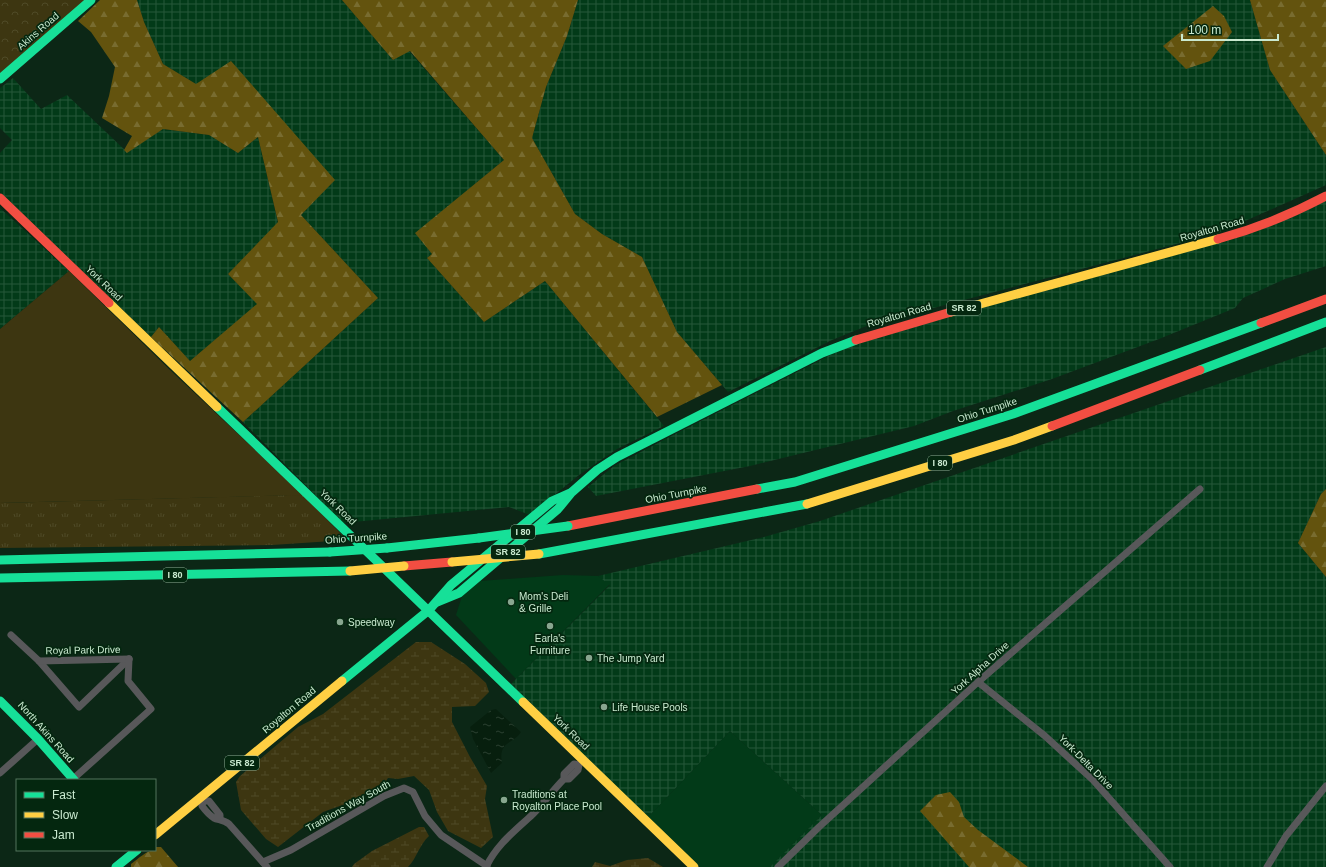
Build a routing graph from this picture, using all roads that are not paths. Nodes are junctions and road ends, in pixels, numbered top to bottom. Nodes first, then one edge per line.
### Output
1 (91, 0) edge
2 (0, 79) edge
3 (1326, 196) edge
4 (0, 198) edge
5 (1326, 299) edge
6 (1326, 322) edge
7 (1200, 489) dead end
8 (0, 560) edge
9 (0, 578) edge
10 (429, 610) junction
11 (12, 635) dead end
12 (128, 659) junction
13 (39, 661) junction
14 (978, 682) junction
15 (0, 701) edge
16 (38, 739) junction
17 (581, 763) junction
18 (0, 773) edge
19 (73, 779) edge
20 (1326, 786) edge
21 (202, 799) junction
22 (156, 834) edge
23 (135, 851) edge
24 (265, 865) edge
25 (116, 867) edge
26 (486, 867) edge
27 (694, 867) edge
28 (778, 867) edge
29 (1170, 867) edge
30 (1267, 867) edge

1 - 2 main road, Akins Road
3 - 10 main road, Royalton Road / SR 82
4 - 10 main road, York Road
5 - 8 main road, Ohio Turnpike / I 80, bridge
6 - 9 main road, I 80, bridge
7 - 14 street, York Alpha Drive
10 - 17 main road, York Road
10 - 21 main road, Royalton Road / SR 82
11 - 13 street, Royal Park Drive
12 - 13 street, Royal Park Drive
12 - 13 street, Royal Park Drive
12 - 19 street, Royal Park Drive
14 - 28 street, York Alpha Drive
14 - 29 street, York-Delta Drive
15 - 16 main road, North Akins Road
16 - 18 street
16 - 19 main road, North Akins Road
17 - 26 street
17 - 27 main road, York Road
20 - 30 street
21 - 22 main road, Royalton Road / SR 82
21 - 24 street
23 - 25 main road
24 - 26 street, Traditions Way South

